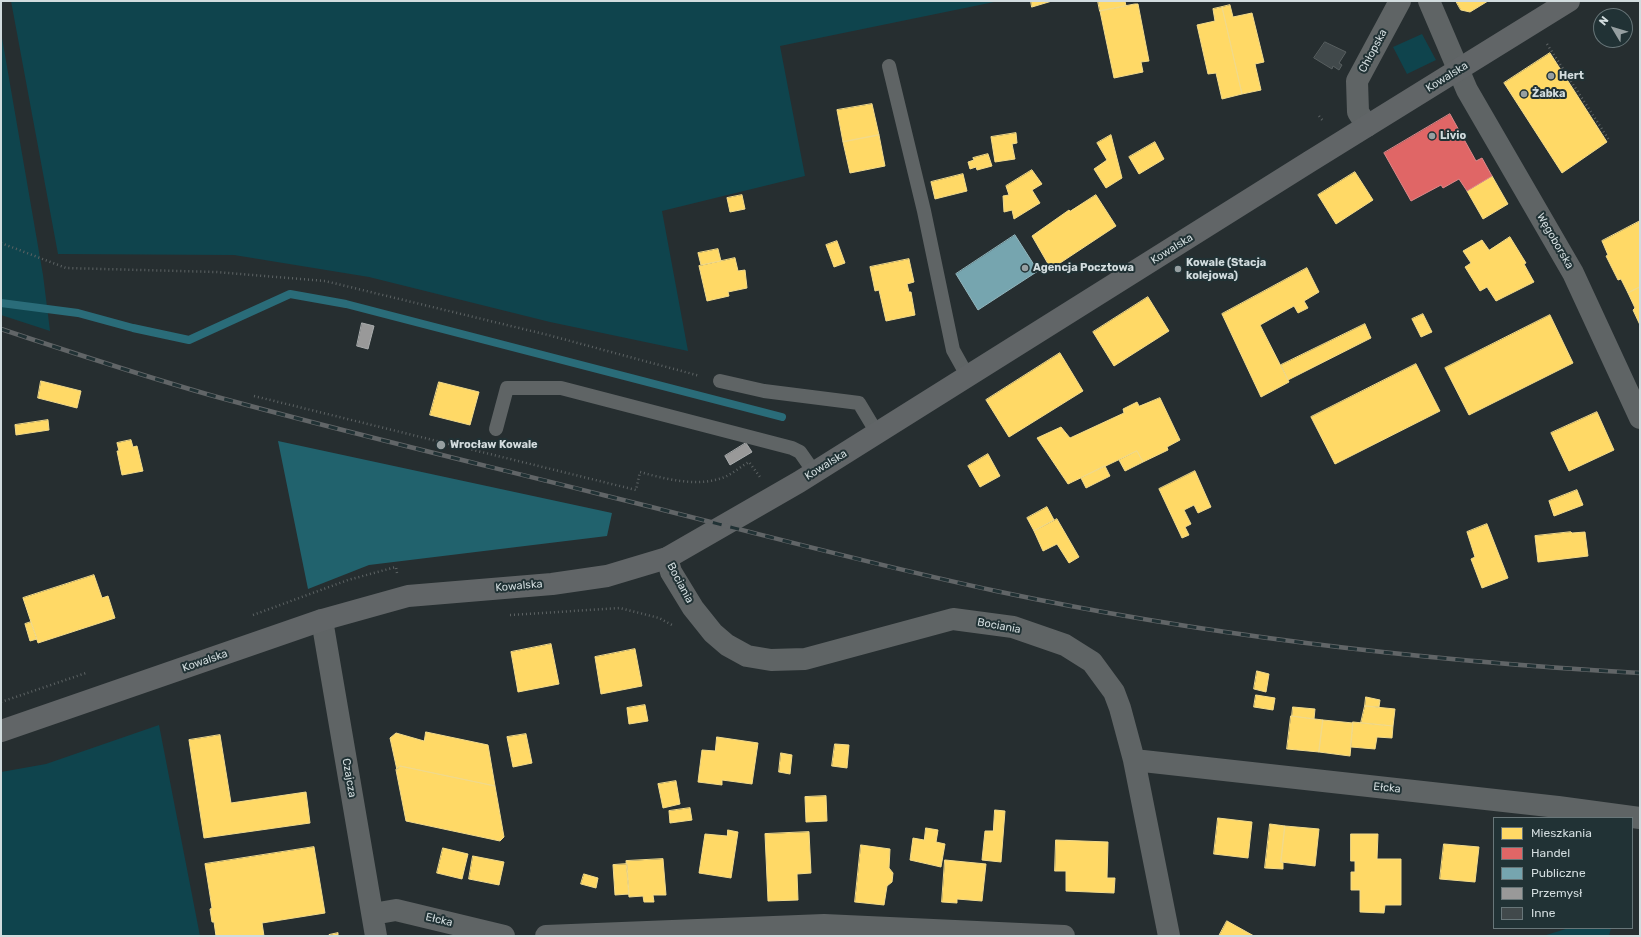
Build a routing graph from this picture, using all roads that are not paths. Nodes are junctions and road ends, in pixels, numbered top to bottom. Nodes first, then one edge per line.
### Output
1 (1400, 1) edge
2 (1429, 1) edge
3 (1570, 1) edge
4 (890, 66) dead end
5 (1459, 70) junction
6 (1367, 126) junction
7 (968, 377) junction
8 (720, 381) road end
9 (1640, 418) edge
10 (496, 429) dead end
11 (877, 433) junction
12 (814, 472) junction
13 (667, 558) junction
14 (322, 620) junction
15 (1, 731) edge
16 (1134, 760) junction
17 (1631, 817) edge
18 (373, 914) junction
19 (376, 936) edge
20 (504, 936) edge
21 (546, 936) edge
22 (1064, 936) edge
23 (1169, 936) edge

1 - 6 street, Chłopska
2 - 5 street
3 - 5 street, Kowalska
4 - 7 lane
5 - 6 street, Kowalska
5 - 9 street, Węgoborska
6 - 7 street, Kowalska
7 - 11 street, Kowalska
8 - 11 lane
10 - 12 lane
11 - 12 street, Kowalska
12 - 13 street, Kowalska
13 - 14 street, Kowalska
13 - 16 street, Bociania
14 - 15 street, Kowalska
14 - 18 street, Czajcza
16 - 17 street, Ełcka
16 - 23 street, Bociania
18 - 19 street, Czajcza
18 - 20 street, Ełcka
21 - 22 street

